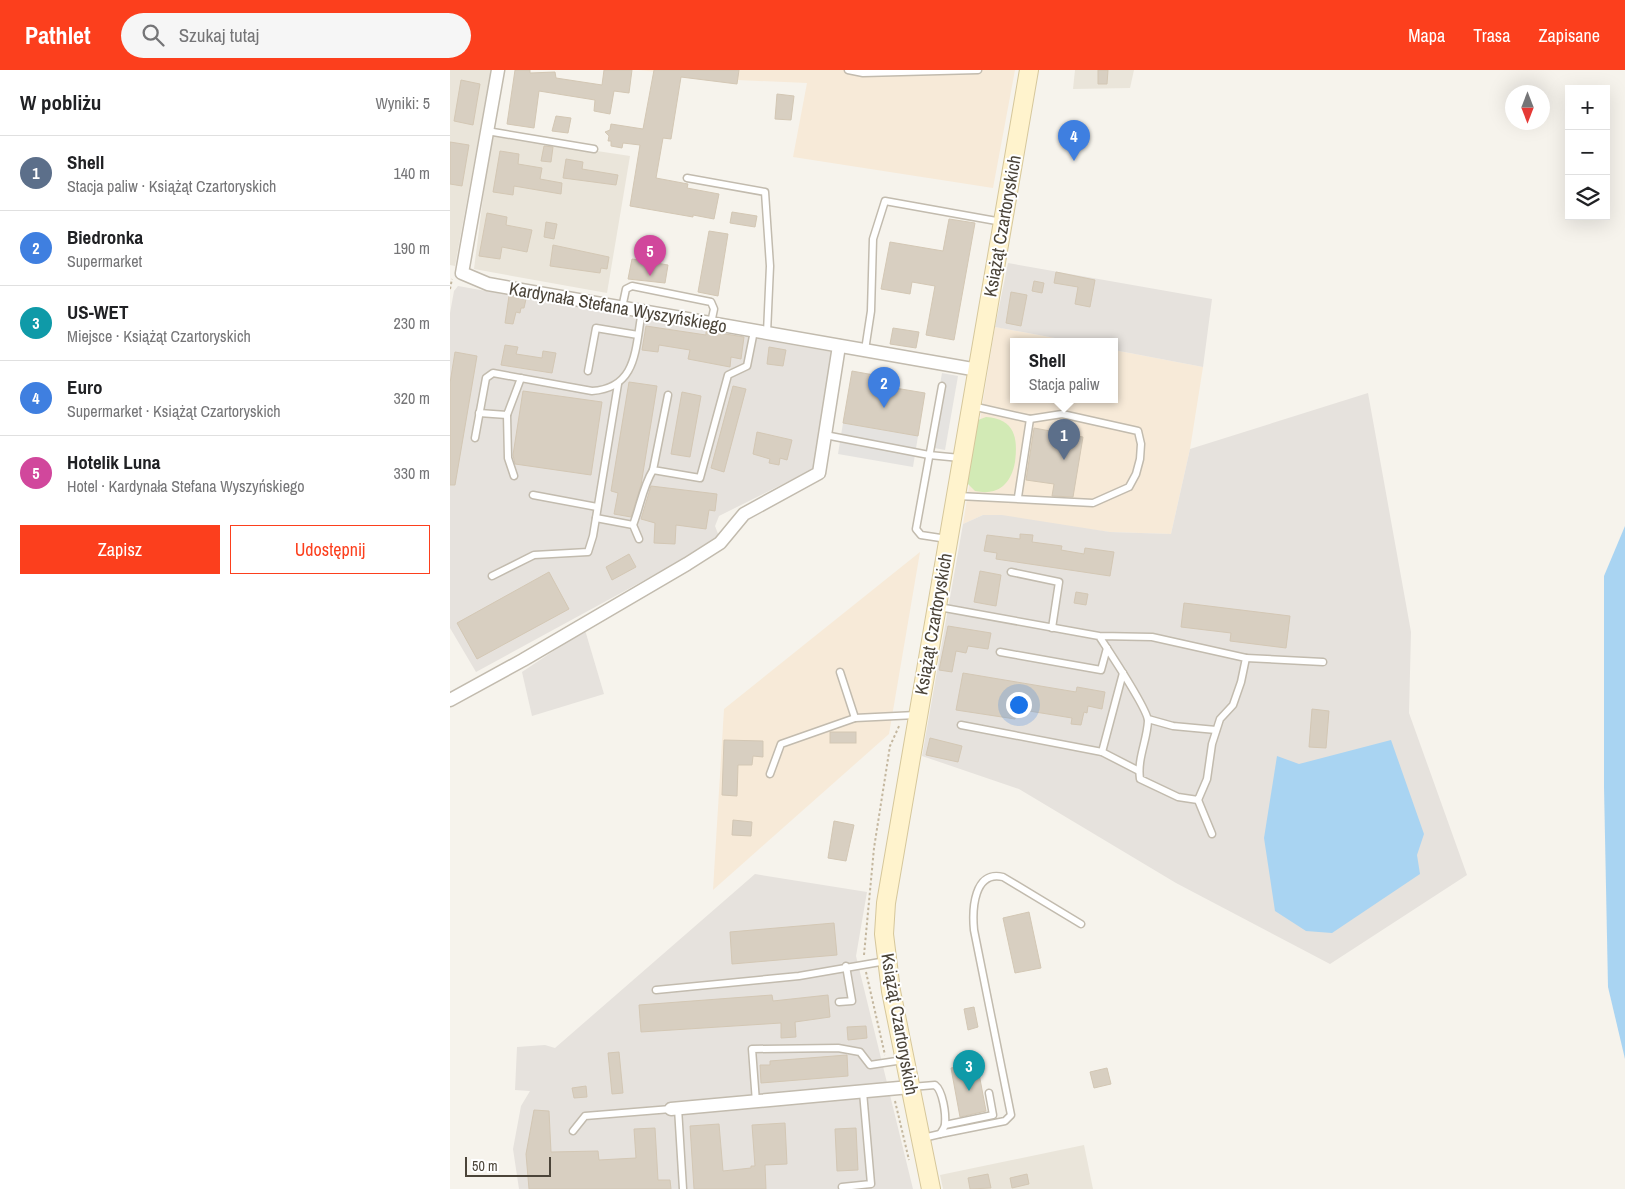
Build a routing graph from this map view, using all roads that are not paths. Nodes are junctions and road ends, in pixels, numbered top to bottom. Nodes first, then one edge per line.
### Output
1 (498, 70) edge
2 (848, 70) edge
3 (978, 70) edge
4 (1028, 70) edge
5 (487, 131) junction
6 (594, 149) dead end
7 (687, 178) dead end
8 (1003, 222) junction
9 (456, 272) edge
10 (622, 308) junction
11 (642, 311) junction
12 (711, 323) junction
13 (754, 331) junction
14 (767, 333) junction
15 (638, 335) junction
16 (838, 346) junction
17 (865, 350) junction
18 (978, 370) junction
19 (588, 371) dead end
20 (521, 378) junction
21 (618, 384) junction
22 (942, 386) dead end
23 (668, 395) dead end
24 (971, 406) junction
25 (479, 413) junction
26 (507, 415) junction
27 (1030, 419) junction
28 (825, 435) junction
29 (475, 438) dead end
30 (929, 455) junction
31 (962, 458) junction
32 (653, 470) junction
33 (514, 476) dead end
34 (533, 495) dead end
35 (955, 495) junction
36 (1018, 498) junction
37 (597, 507) junction
38 (596, 518) junction
39 (634, 525) junction
40 (639, 539) dead end
41 (948, 540) junction
42 (1011, 572) dead end
43 (492, 576) dead end
44 (936, 607) junction
45 (1052, 628) junction
46 (1099, 636) junction
47 (1107, 648) junction
48 (1000, 652) dead end
49 (1246, 658) junction
50 (1323, 662) dead end
51 (840, 672) dead end
52 (1123, 673) junction
53 (450, 700) edge
54 (917, 715) junction
55 (855, 718) junction
56 (1148, 719) junction
57 (961, 725) dead end
58 (1216, 730) junction
59 (1102, 752) junction
60 (1139, 771) junction
61 (770, 774) dead end
62 (1198, 800) junction
63 (1212, 834) dead end
64 (1081, 924) dead end
65 (887, 961) junction
66 (846, 966) junction
67 (656, 990) dead end
68 (839, 1002) dead end
69 (905, 1059) junction
70 (910, 1087) junction
71 (863, 1092) junction
72 (989, 1092) dead end
73 (756, 1102) junction
74 (674, 1108) junction
75 (946, 1125) junction
76 (573, 1131) dead end
77 (940, 1134) junction
78 (922, 1138) junction
79 (930, 1184) edge
80 (842, 1187) dead end
81 (683, 1189) edge

1 - 5 street, Kardynała Stefana Wyszyńskiego
2 - 3 lane
4 - 8 main road, Książąt Czartoryskich
5 - 6 lane
5 - 9 street, Kardynała Stefana Wyszyńskiego
7 - 14 lane
8 - 17 lane
8 - 18 main road, Książąt Czartoryskich
9 - 10 street, Kardynała Stefana Wyszyńskiego
10 - 11 street, Kardynała Stefana Wyszyńskiego
10 - 12 lane
11 - 12 street, Kardynała Stefana Wyszyńskiego
11 - 15 lane
12 - 13 street, Kardynała Stefana Wyszyńskiego
13 - 14 street, Kardynała Stefana Wyszyńskiego
13 - 32 lane
14 - 16 street, Kardynała Stefana Wyszyńskiego
15 - 19 lane
15 - 21 lane
16 - 17 street, Kardynała Stefana Wyszyńskiego
16 - 28 street
17 - 18 street, Kardynała Stefana Wyszyńskiego
18 - 24 main road, Książąt Czartoryskich
20 - 21 lane
20 - 25 lane
20 - 26 lane
21 - 37 lane
22 - 30 lane
23 - 32 lane
24 - 27 lane
24 - 31 main road, Książąt Czartoryskich
25 - 26 lane
25 - 29 lane
26 - 33 lane
27 - 36 lane
27 - 36 lane
28 - 30 lane
28 - 53 street
30 - 31 lane
30 - 41 lane
31 - 35 main road, Książąt Czartoryskich
32 - 39 lane
34 - 37 lane
35 - 36 lane
35 - 41 main road, Książąt Czartoryskich
37 - 38 lane
38 - 39 lane
38 - 43 lane
39 - 40 lane
41 - 44 main road, Książąt Czartoryskich
42 - 45 lane
44 - 45 lane
44 - 54 main road, Książąt Czartoryskich
45 - 46 lane
46 - 47 lane
46 - 49 lane
47 - 48 lane
47 - 52 lane
49 - 50 lane
49 - 58 lane
51 - 55 lane
52 - 56 lane
52 - 59 lane
54 - 55 lane
54 - 65 main road, Książąt Czartoryskich
55 - 61 lane
56 - 58 lane
56 - 60 lane
57 - 59 lane
58 - 62 lane
59 - 60 lane
60 - 62 lane
62 - 63 lane
64 - 77 lane
65 - 66 lane
65 - 69 main road, Książąt Czartoryskich
66 - 67 lane
66 - 68 lane
69 - 70 main road, Książąt Czartoryskich
69 - 73 lane
70 - 71 street
70 - 75 lane
70 - 78 main road, Książąt Czartoryskich
71 - 73 street
71 - 80 lane
72 - 75 lane
73 - 74 street
74 - 76 lane
74 - 81 lane
75 - 77 lane
77 - 78 lane
78 - 79 main road, Książąt Czartoryskich

